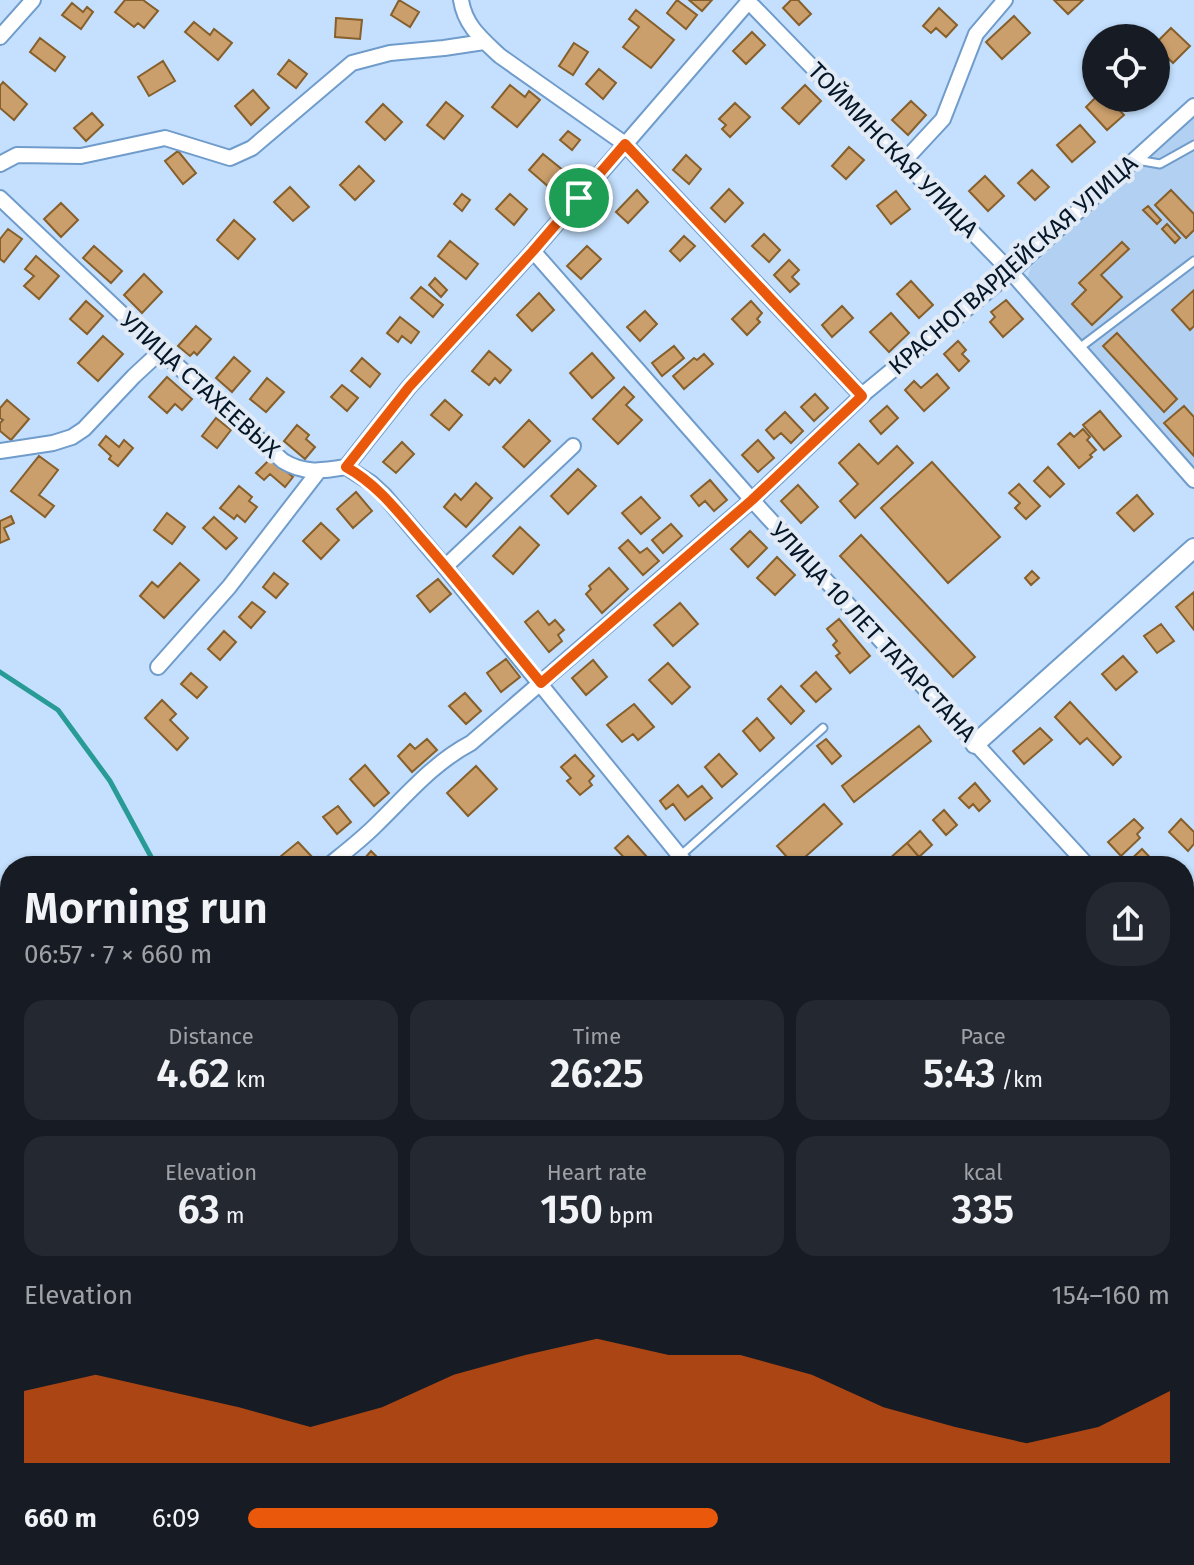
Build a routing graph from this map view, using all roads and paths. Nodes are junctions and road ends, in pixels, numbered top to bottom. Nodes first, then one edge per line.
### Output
1 (33, 0) edge
2 (461, 0) edge
3 (1005, 0) edge
4 (750, 1) edge
5 (0, 37) edge
6 (484, 42) junction
7 (1194, 106) edge
8 (625, 144) junction
9 (1194, 145) edge
10 (1135, 160) junction
11 (904, 161) junction
12 (0, 164) edge
13 (0, 198) edge
14 (533, 251) junction
15 (1194, 261) edge
16 (1011, 272) junction
17 (1078, 349) junction
18 (161, 351) junction
19 (862, 396) junction
20 (573, 446) dead end
21 (0, 451) edge
22 (346, 467) junction
23 (318, 472) junction
24 (1194, 480) edge
25 (752, 500) junction
26 (1194, 548) edge
27 (445, 567) junction
28 (158, 667) dead end
29 (541, 683) junction
30 (823, 728) dead end
31 (975, 744) junction
32 (340, 856) edge
33 (680, 856) edge
34 (689, 856) edge
35 (1079, 856) edge

1 - 5 street
2 - 6 street
3 - 11 street
4 - 8 street
4 - 11 street, ТОЙМИНСКАЯ УЛИЦА
6 - 8 street
6 - 12 street
7 - 10 street, КРАСНОГВАРДЕЙСКАЯ УЛИЦА
8 - 14 street
8 - 19 street
9 - 10 lane
10 - 16 street, КРАСНОГВАРДЕЙСКАЯ УЛИЦА
11 - 16 street, ТОЙМИНСКАЯ УЛИЦА
13 - 18 street, УЛИЦА СТАХЕЕВЫХ
14 - 22 street
14 - 25 street, УЛИЦА 10 ЛЕТ ТАТАРСТАНА
15 - 17 lane
16 - 17 street, ТОЙМИНСКАЯ УЛИЦА
16 - 19 street, КРАСНОГВАРДЕЙСКАЯ УЛИЦА
17 - 24 street, ТОЙМИНСКАЯ УЛИЦА
18 - 21 street
18 - 23 street, УЛИЦА СТАХЕЕВЫХ
19 - 25 street, КРАСНОГВАРДЕЙСКАЯ УЛИЦА
20 - 27 street
22 - 23 street, УЛИЦА СТАХЕЕВЫХ
22 - 27 street
23 - 28 street
25 - 29 street, КРАСНОГВАРДЕЙСКАЯ УЛИЦА
25 - 31 street, УЛИЦА 10 ЛЕТ ТАТАРСТАНА
26 - 31 street
27 - 29 street
29 - 32 street, КРАСНОГВАРДЕЙСКАЯ УЛИЦА
29 - 33 street
30 - 34 lane
31 - 35 street, УЛИЦА 10 ЛЕТ ТАТАРСТАНА

